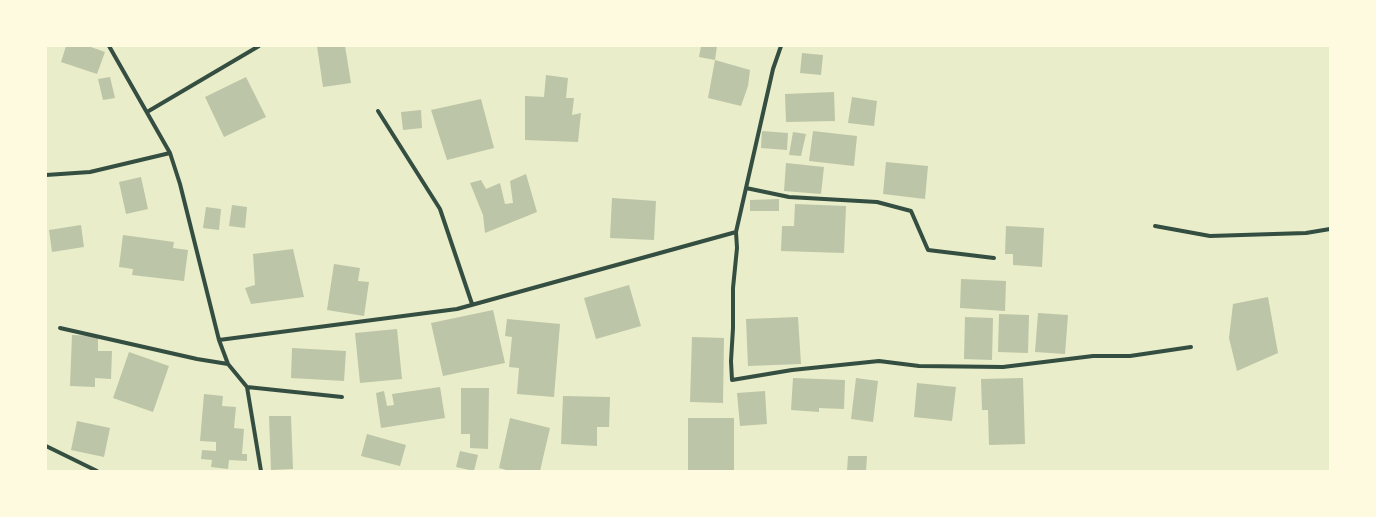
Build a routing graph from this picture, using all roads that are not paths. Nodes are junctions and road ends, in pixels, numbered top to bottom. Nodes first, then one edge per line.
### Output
1 (109, 46) edge
2 (259, 46) edge
3 (781, 46) edge
4 (378, 111) dead end
5 (147, 112) junction
6 (170, 153) junction
7 (46, 175) edge
8 (746, 188) junction
9 (1155, 226) dead end
10 (1330, 229) edge
11 (736, 232) junction
12 (994, 258) dead end
13 (472, 304) junction
14 (60, 328) dead end
15 (219, 340) junction
16 (1190, 347) dead end
17 (228, 364) junction
18 (247, 387) junction
19 (342, 397) dead end
20 (46, 446) edge
21 (97, 471) edge
22 (261, 471) edge

1 - 5 street
2 - 5 street
3 - 8 street
4 - 13 street
5 - 6 street
6 - 7 street
6 - 15 street
8 - 11 street
8 - 12 street
9 - 10 street
11 - 13 street
11 - 16 street
13 - 15 street
14 - 17 street
15 - 17 street
17 - 18 street
18 - 19 street
18 - 22 street
20 - 21 street

